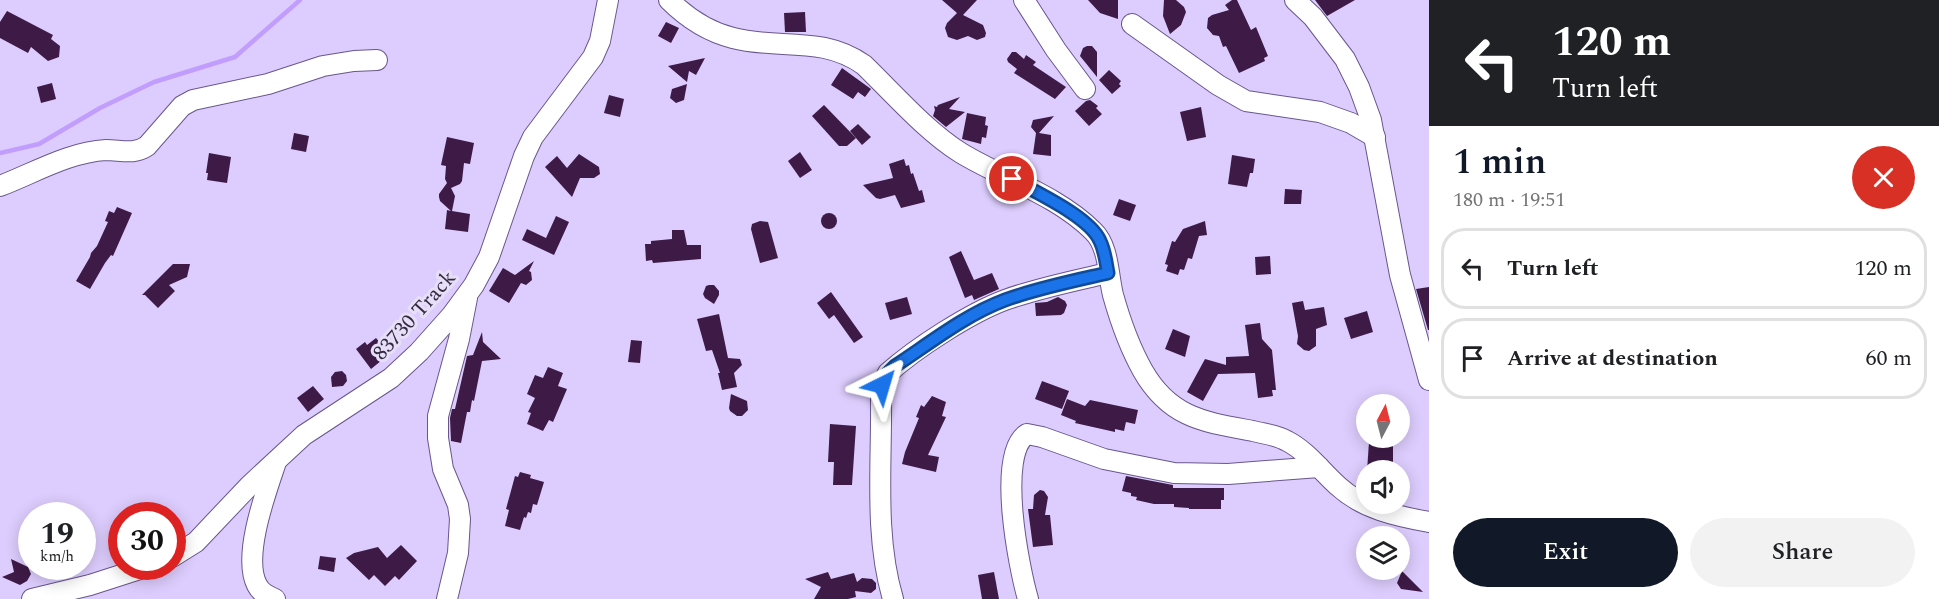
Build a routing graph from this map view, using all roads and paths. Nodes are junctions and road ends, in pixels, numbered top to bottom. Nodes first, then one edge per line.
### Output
1 (609, 0) edge
2 (669, 0) edge
3 (1024, 0) edge
4 (1295, 0) edge
5 (1132, 24) dead end
6 (377, 60) dead end
7 (1085, 89) dead end
8 (1375, 137) junction
9 (0, 186) edge
10 (1108, 273) junction
11 (468, 294) junction
12 (1429, 380) edge
13 (276, 460) junction
14 (1318, 467) junction
15 (1429, 522) edge
16 (186, 548) edge
17 (108, 579) edge
18 (32, 599) edge
19 (275, 599) edge
20 (447, 599) edge
21 (893, 599) edge
22 (1028, 599) edge

1 - 11 street, 83730 Track
2 - 10 street
3 - 7 street
4 - 8 street
5 - 8 street
6 - 9 street
8 - 12 street
10 - 14 street
10 - 21 street
11 - 13 street, 83730 Track
11 - 20 street
13 - 16 street, 83730 Track
13 - 19 street
14 - 15 street
14 - 22 street
17 - 18 street

